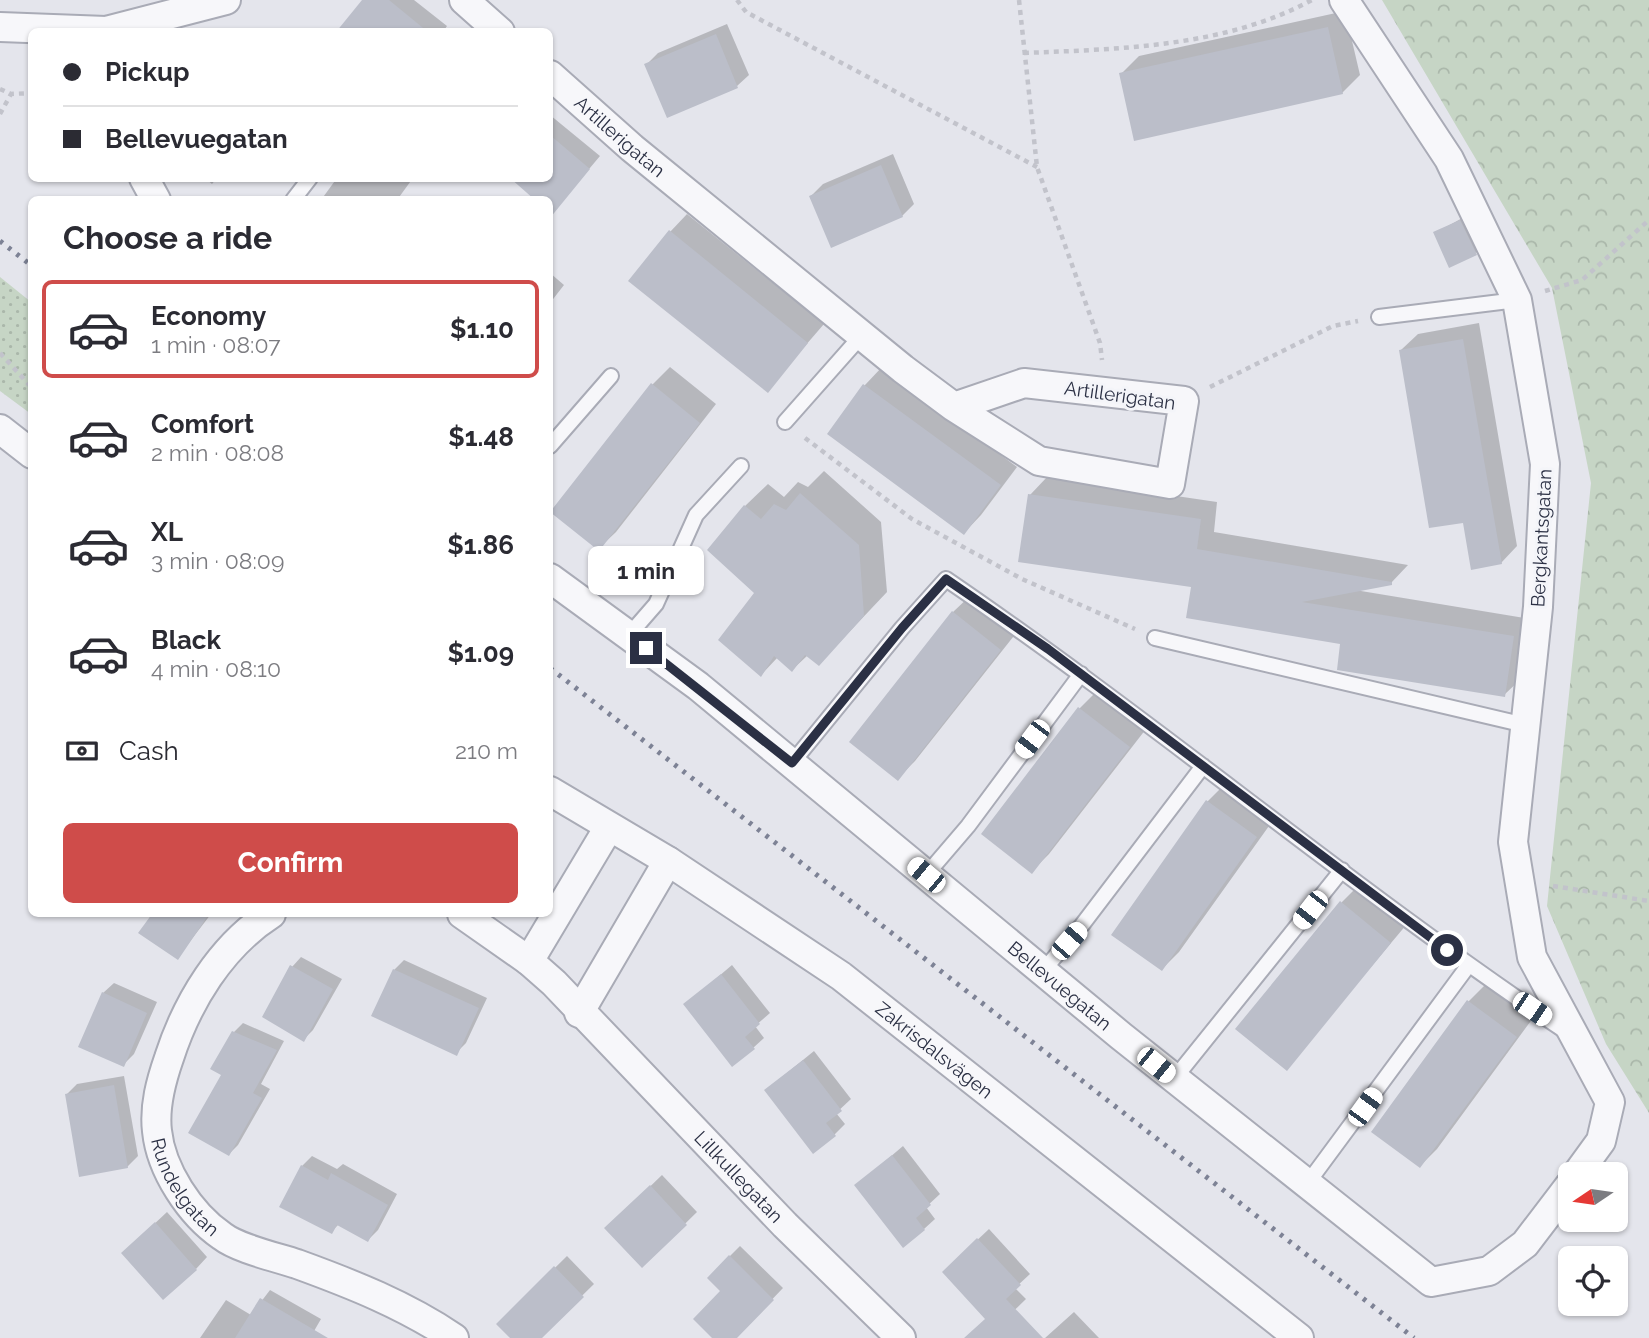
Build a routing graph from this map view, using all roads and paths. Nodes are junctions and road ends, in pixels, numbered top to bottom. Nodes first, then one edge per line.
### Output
1 (226, 0) edge
2 (464, 0) edge
3 (737, 0) edge
4 (1019, 0) edge
5 (1312, 0) edge
6 (1344, 0) edge
7 (0, 27) edge
8 (28, 28) edge
9 (118, 28) edge
10 (496, 28) edge
11 (1024, 52) junction
12 (553, 78) edge
13 (0, 89) edge
14 (28, 93) edge
15 (10, 94) junction
16 (0, 114) edge
17 (1037, 167) junction
18 (307, 182) edge
19 (296, 196) edge
20 (1649, 220) edge
21 (1517, 300) junction
22 (1379, 317) joint
23 (862, 335) junction
24 (0, 354) edge
25 (611, 376) dead end
26 (28, 384) edge
27 (1107, 392) junction
28 (1184, 401) junction
29 (954, 407) junction
30 (785, 422) joint
31 (0, 429) edge
32 (553, 443) edge
33 (28, 451) edge
34 (741, 467) dead end
35 (553, 580) edge
36 (629, 635) junction
37 (1155, 638) joint
38 (1081, 674) junction
39 (1525, 725) junction
40 (792, 763) junction
41 (1203, 766) junction
42 (553, 793) edge
43 (609, 827) junction
44 (668, 862) junction
45 (1342, 870) junction
46 (926, 875) junction
47 (1519, 881) junction
48 (1649, 901) edge
49 (267, 917) edge
50 (466, 917) edge
51 (529, 961) junction
52 (1468, 966) junction
53 (1042, 972) junction
54 (579, 1013) junction
55 (1575, 1038) junction
56 (1174, 1079) junction
57 (1585, 1162) edge
58 (1307, 1184) junction
59 (1558, 1201) edge
60 (454, 1338) edge
61 (901, 1338) edge
62 (1300, 1338) edge

1 - 9 street
2 - 10 street
3 - 17 path
4 - 11 path
5 - 11 path
6 - 21 street, Bergkantsgatan
7 - 8 street
11 - 17 path
12 - 23 street, Artillerigatan
13 - 15 path
14 - 15 path
15 - 16 path
17 - 27 path
18 - 19 lane
20 - 21 path
21 - 22 lane
21 - 39 street, Bergkantsgatan
22 - 28 path
23 - 29 street, Artillerigatan
23 - 30 lane
24 - 26 path
25 - 32 lane
27 - 28 street, Artillerigatan
27 - 29 street, Artillerigatan
28 - 29 street, Artillerigatan
30 - 37 path
31 - 33 street
34 - 36 lane
35 - 36 street, Bellevuegatan
36 - 40 street, Bellevuegatan
37 - 39 lane
38 - 40 lane
38 - 41 lane
38 - 46 lane
39 - 47 street, Bergkantsgatan
40 - 46 street, Bellevuegatan
41 - 45 lane
41 - 53 lane
42 - 43 street, Zakrisdalsvägen
43 - 44 street, Zakrisdalsvägen
43 - 51 street
44 - 54 street
44 - 62 street, Zakrisdalsvägen
45 - 52 lane
45 - 56 lane
46 - 53 street, Bellevuegatan
47 - 48 path
47 - 55 street, Bergkantsgatan
49 - 60 street, Rundelgatan
50 - 51 street
51 - 54 street, Lillkullegatan
52 - 55 lane
52 - 58 lane
53 - 56 street, Bellevuegatan
54 - 61 street, Lillkullegatan
55 - 57 street, Bergkantsgatan
56 - 58 street, Bellevuegatan
58 - 59 street, Bellevuegatan

